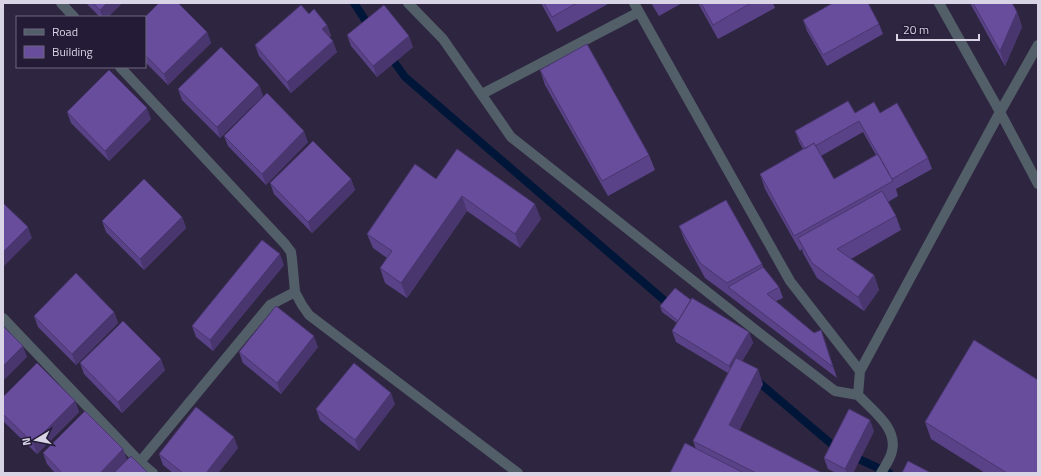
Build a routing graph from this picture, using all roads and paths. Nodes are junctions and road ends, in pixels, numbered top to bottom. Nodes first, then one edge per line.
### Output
1 (61, 3) edge
2 (408, 3) edge
3 (634, 3) edge
4 (938, 3) edge
5 (639, 12) junction
6 (73, 16) edge
7 (1038, 45) edge
8 (121, 68) edge
9 (482, 94) junction
10 (1000, 112) junction
11 (1038, 184) edge
12 (295, 292) junction
13 (3, 318) edge
14 (860, 371) junction
15 (858, 395) junction
16 (140, 462) junction
17 (883, 470) edge
18 (153, 473) edge
19 (518, 473) edge

1 - 6 street
2 - 9 street
3 - 5 street
4 - 10 street
5 - 9 street
5 - 14 street
7 - 10 street
8 - 12 street
9 - 15 street
10 - 11 street
10 - 14 street
12 - 16 street
12 - 19 street
13 - 16 street
14 - 15 street
15 - 17 street
16 - 18 street

